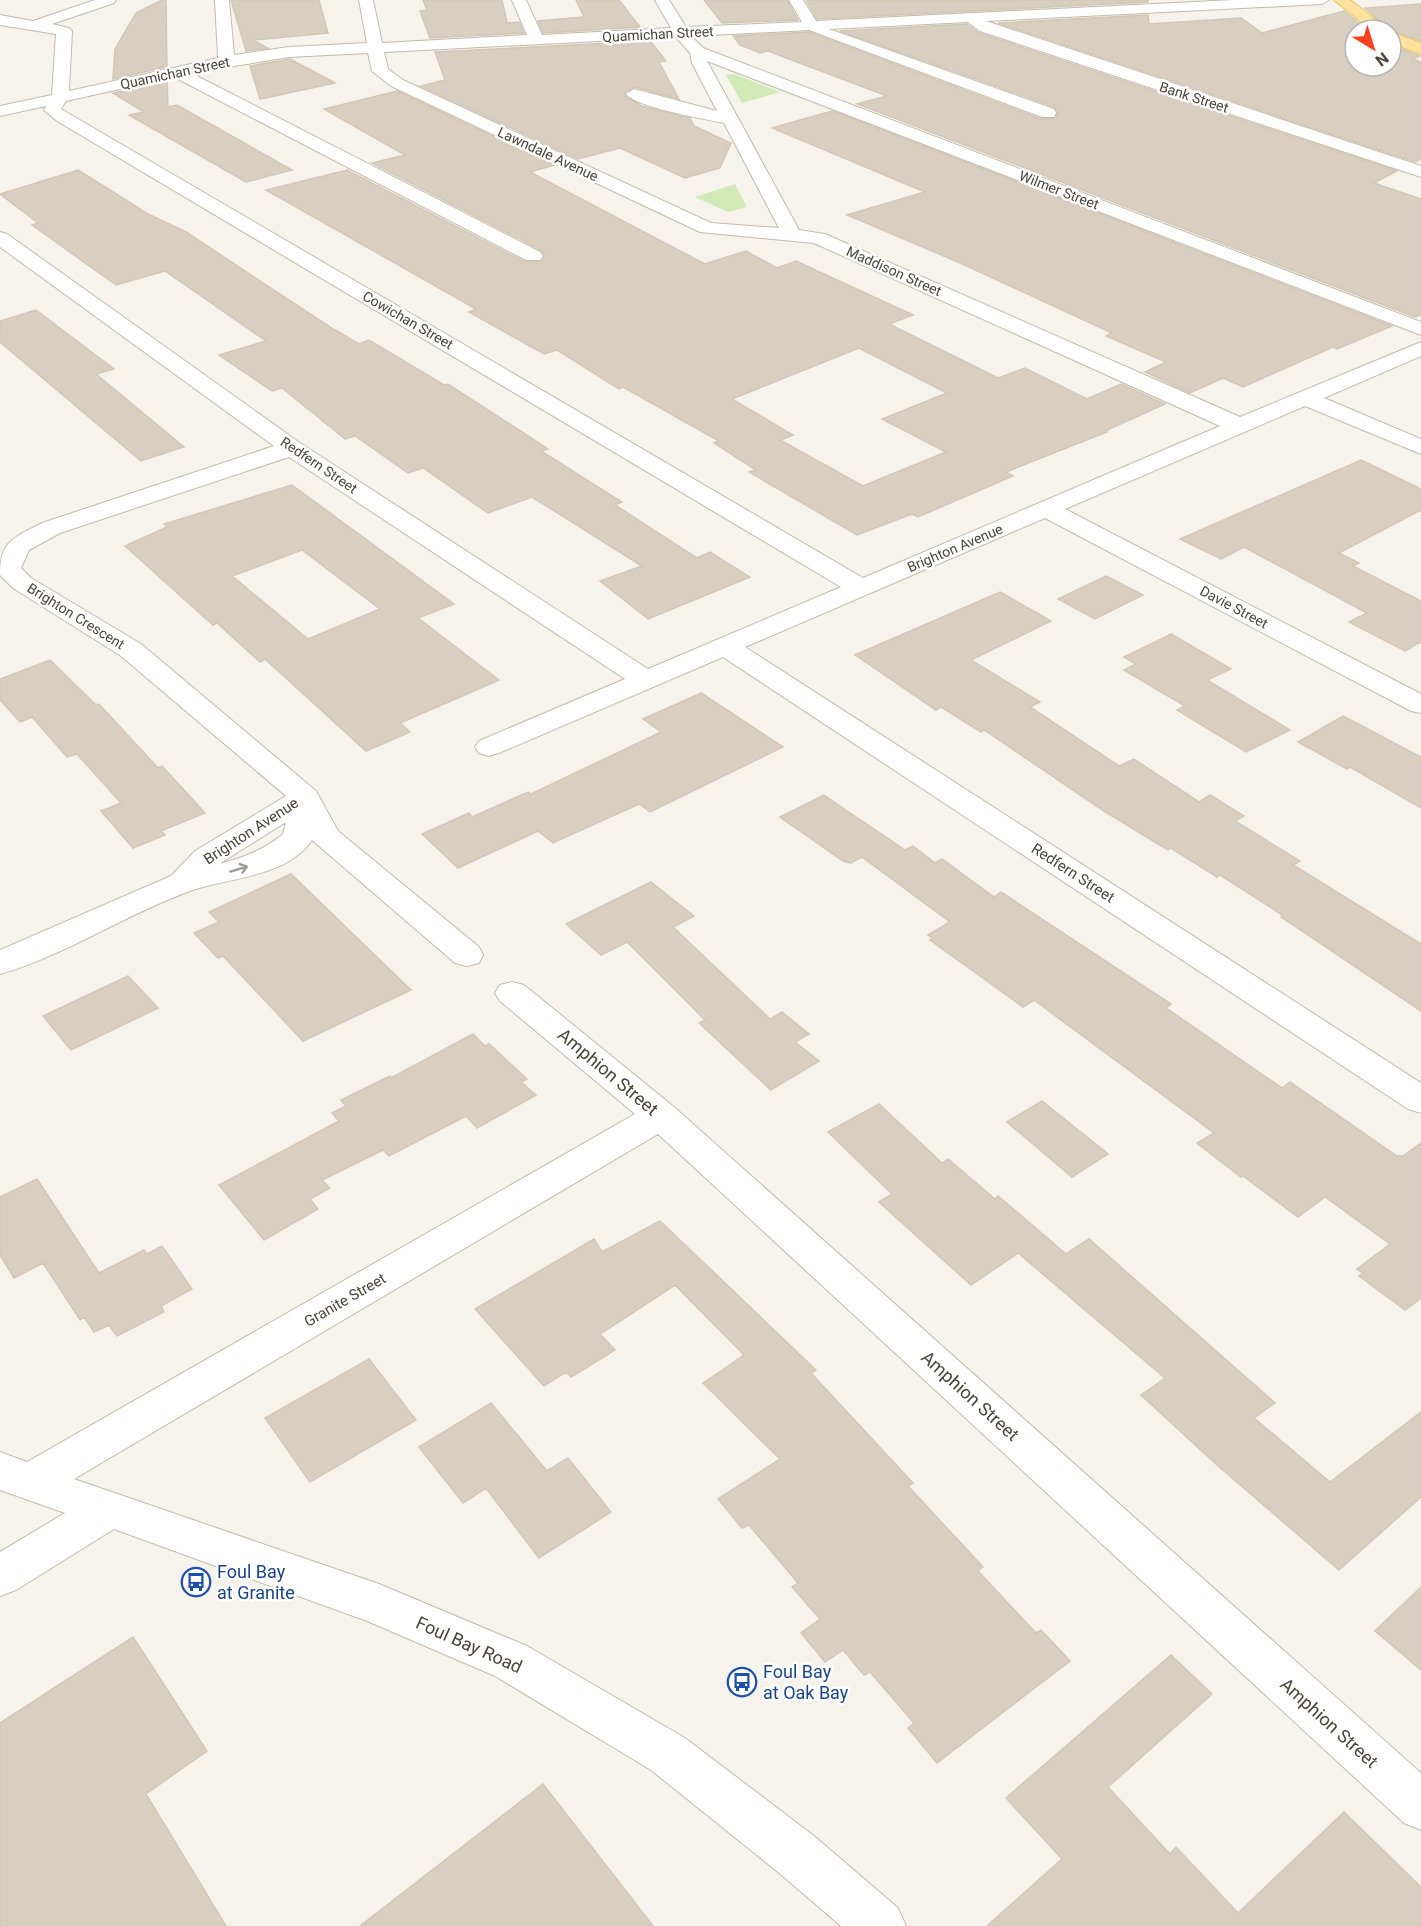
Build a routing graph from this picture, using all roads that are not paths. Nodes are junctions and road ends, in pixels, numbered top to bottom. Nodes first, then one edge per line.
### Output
1 (71, 0) edge
2 (109, 0) edge
3 (222, 0) edge
4 (366, 0) edge
5 (519, 0) edge
6 (662, 0) edge
7 (796, 0) edge
8 (1322, 0) edge
9 (1341, 0) edge
10 (1214, 3) edge
11 (47, 4) dead end
12 (928, 6) dead end
13 (1083, 6) edge
14 (24, 8) dead end
15 (0, 11) edge
16 (970, 18) junction
17 (1365, 18) edge
18 (938, 19) junction
19 (0, 20) edge
20 (32, 26) junction
21 (812, 26) junction
22 (683, 33) junction
23 (0, 38) edge
24 (537, 40) junction
25 (1403, 42) edge
26 (375, 47) junction
27 (1421, 49) edge
28 (697, 51) junction
29 (226, 61) junction
30 (176, 72) junction
31 (634, 94) dead end
32 (60, 98) junction
33 (722, 102) junction
34 (678, 108) junction
35 (0, 111) edge
36 (1048, 113) dead end
37 (732, 120) junction
38 (1421, 172) edge
39 (791, 233) junction
40 (0, 238) edge
41 (533, 256) dead end
42 (1421, 329) edge
43 (1421, 348) edge
44 (1305, 398) junction
45 (1240, 426) junction
46 (1421, 447) edge
47 (292, 448) junction
48 (1046, 509) junction
49 (862, 588) junction
50 (725, 646) junction
51 (646, 680) junction
52 (1421, 705) edge
53 (489, 747) dead end
54 (304, 797) junction
55 (466, 955) dead end
56 (0, 963) edge
57 (512, 993) dead end
58 (1421, 1100) edge
59 (661, 1116) junction
60 (14, 1477) edge
61 (110, 1509) junction
62 (0, 1576) edge
63 (1421, 1806) edge
64 (880, 1926) edge

1 - 11 street
2 - 20 street
3 - 29 street
4 - 26 street, Lawndale Avenue
5 - 24 street
6 - 22 street
7 - 21 street
8 - 10 street, Quamichan Street
9 - 17 main road
10 - 13 street, Quamichan Street
12 - 18 street
13 - 16 street, Quamichan Street
14 - 15 street
16 - 18 street, Quamichan Street
16 - 38 street, Bank Street
18 - 21 street, Quamichan Street
19 - 20 street
20 - 23 street
20 - 32 street, Cowichan Street
21 - 22 street, Quamichan Street
21 - 36 street
22 - 24 street, Quamichan Street
22 - 28 street
24 - 26 street, Quamichan Street
25 - 27 main road
26 - 29 street, Quamichan Street
26 - 39 street, Lawndale Avenue
28 - 33 street
28 - 42 street, Wilmer Street
29 - 30 street, Quamichan Street
30 - 32 street, Quamichan Street
30 - 41 street
31 - 34 street
32 - 35 street, Quamichan Street
32 - 49 street, Cowichan Street
33 - 34 street
33 - 37 street
34 - 37 street
37 - 39 street
39 - 45 street, Maddison Street
40 - 47 street, Redfern Street
43 - 44 street, Brighton Avenue
44 - 45 street, Brighton Avenue
44 - 46 street
45 - 48 street, Brighton Avenue
47 - 51 street, Redfern Street
47 - 54 street, Brighton Crescent
48 - 49 street, Brighton Avenue
48 - 52 street, Davie Street
49 - 50 street, Brighton Avenue
50 - 51 street, Brighton Avenue
50 - 58 street, Redfern Street
51 - 53 street, Brighton Avenue
54 - 55 street
54 - 56 street, Brighton Avenue
57 - 59 street, Amphion Street
59 - 60 street, Granite Street
59 - 63 street, Amphion Street
60 - 61 street, Foul Bay Road
61 - 62 street
61 - 64 street, Foul Bay Road

